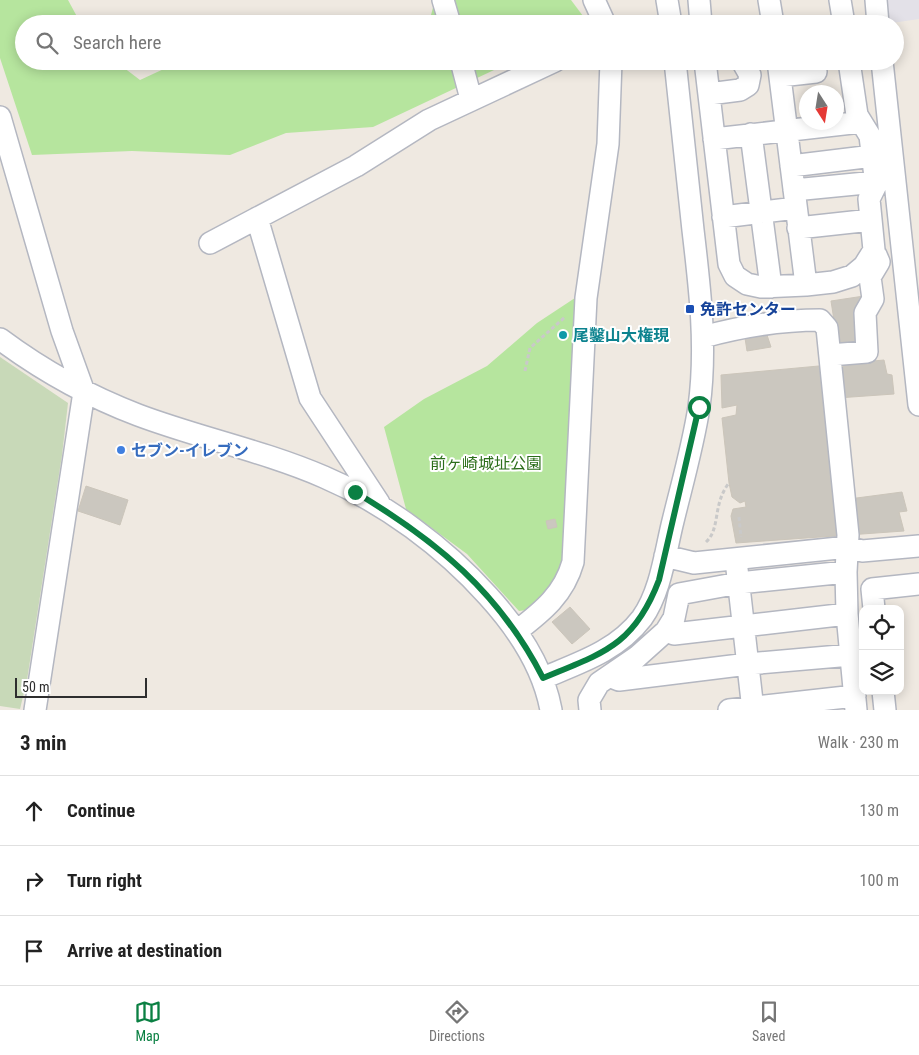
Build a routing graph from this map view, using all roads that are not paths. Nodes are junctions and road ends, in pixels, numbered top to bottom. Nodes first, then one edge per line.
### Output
1 (443, 0) edge
2 (594, 0) edge
3 (668, 0) edge
4 (699, 0) edge
5 (769, 0) edge
6 (840, 0) edge
7 (876, 0) edge
8 (447, 15) edge
9 (602, 15) edge
10 (669, 15) edge
11 (700, 15) edge
12 (772, 15) edge
13 (842, 15) edge
14 (877, 15) edge
15 (463, 70) edge
16 (535, 70) edge
17 (611, 70) edge
18 (676, 70) edge
19 (706, 70) edge
20 (748, 70) edge
21 (779, 70) edge
22 (791, 70) edge
23 (816, 70) edge
24 (850, 70) edge
25 (883, 70) edge
26 (709, 94) junction
27 (471, 99) junction
28 (0, 117) edge
29 (860, 122) junction
30 (786, 130) junction
31 (751, 134) junction
32 (714, 138) junction
33 (873, 156) junction
34 (791, 166) junction
35 (876, 182) junction
36 (796, 209) junction
37 (760, 211) junction
38 (723, 216) junction
39 (257, 218) junction
40 (871, 220) junction
41 (210, 243) dead end
42 (874, 250) junction
43 (771, 286) junction
44 (806, 286) junction
45 (703, 337) junction
46 (0, 339) edge
47 (830, 354) junction
48 (84, 392) junction
49 (919, 405) edge
50 (382, 508) junction
51 (919, 546) edge
52 (848, 547) junction
53 (665, 556) junction
54 (736, 559) junction
55 (846, 572) junction
56 (739, 583) junction
57 (919, 584) edge
58 (874, 605) edge
59 (847, 614) junction
60 (744, 624) junction
61 (517, 630) junction
62 (666, 631) junction
63 (851, 655) junction
64 (748, 664) junction
65 (609, 676) junction
66 (543, 678) junction
67 (883, 695) edge
68 (856, 703) edge
69 (35, 710) edge
70 (551, 710) edge
71 (590, 710) edge
72 (729, 710) edge
73 (753, 710) edge
74 (885, 710) edge

1 - 8 street
2 - 9 street
3 - 10 street
4 - 11 street
5 - 12 street
6 - 13 street
7 - 14 street
15 - 27 street
16 - 27 street
17 - 61 street
18 - 45 street
19 - 26 street
20 - 26 street
21 - 30 street
22 - 23 street
24 - 29 street
25 - 49 street
26 - 32 street
27 - 39 street
28 - 48 street
29 - 30 street
29 - 33 street
30 - 31 street
30 - 34 street
31 - 32 street
31 - 37 street
32 - 38 street
33 - 34 street
33 - 35 street
34 - 36 street
35 - 36 street
35 - 40 street
36 - 37 street
36 - 40 street
36 - 44 street
37 - 38 street
37 - 43 street
38 - 43 street
39 - 41 street
39 - 50 street
40 - 42 street
42 - 44 street
42 - 47 street
43 - 44 street
45 - 47 street
45 - 53 street
46 - 48 street
47 - 52 street
48 - 50 street
48 - 69 street
50 - 61 street
51 - 52 street
52 - 54 street
52 - 55 street
53 - 54 street
53 - 66 street
54 - 56 street
55 - 56 street
55 - 59 street
56 - 60 street
56 - 62 street
57 - 58 street
59 - 60 street
59 - 63 street
60 - 62 street
60 - 64 street
61 - 66 street
62 - 65 street
63 - 64 street
63 - 68 street
64 - 65 street
64 - 73 street
65 - 71 street
66 - 70 street
67 - 74 street
68 - 72 street

